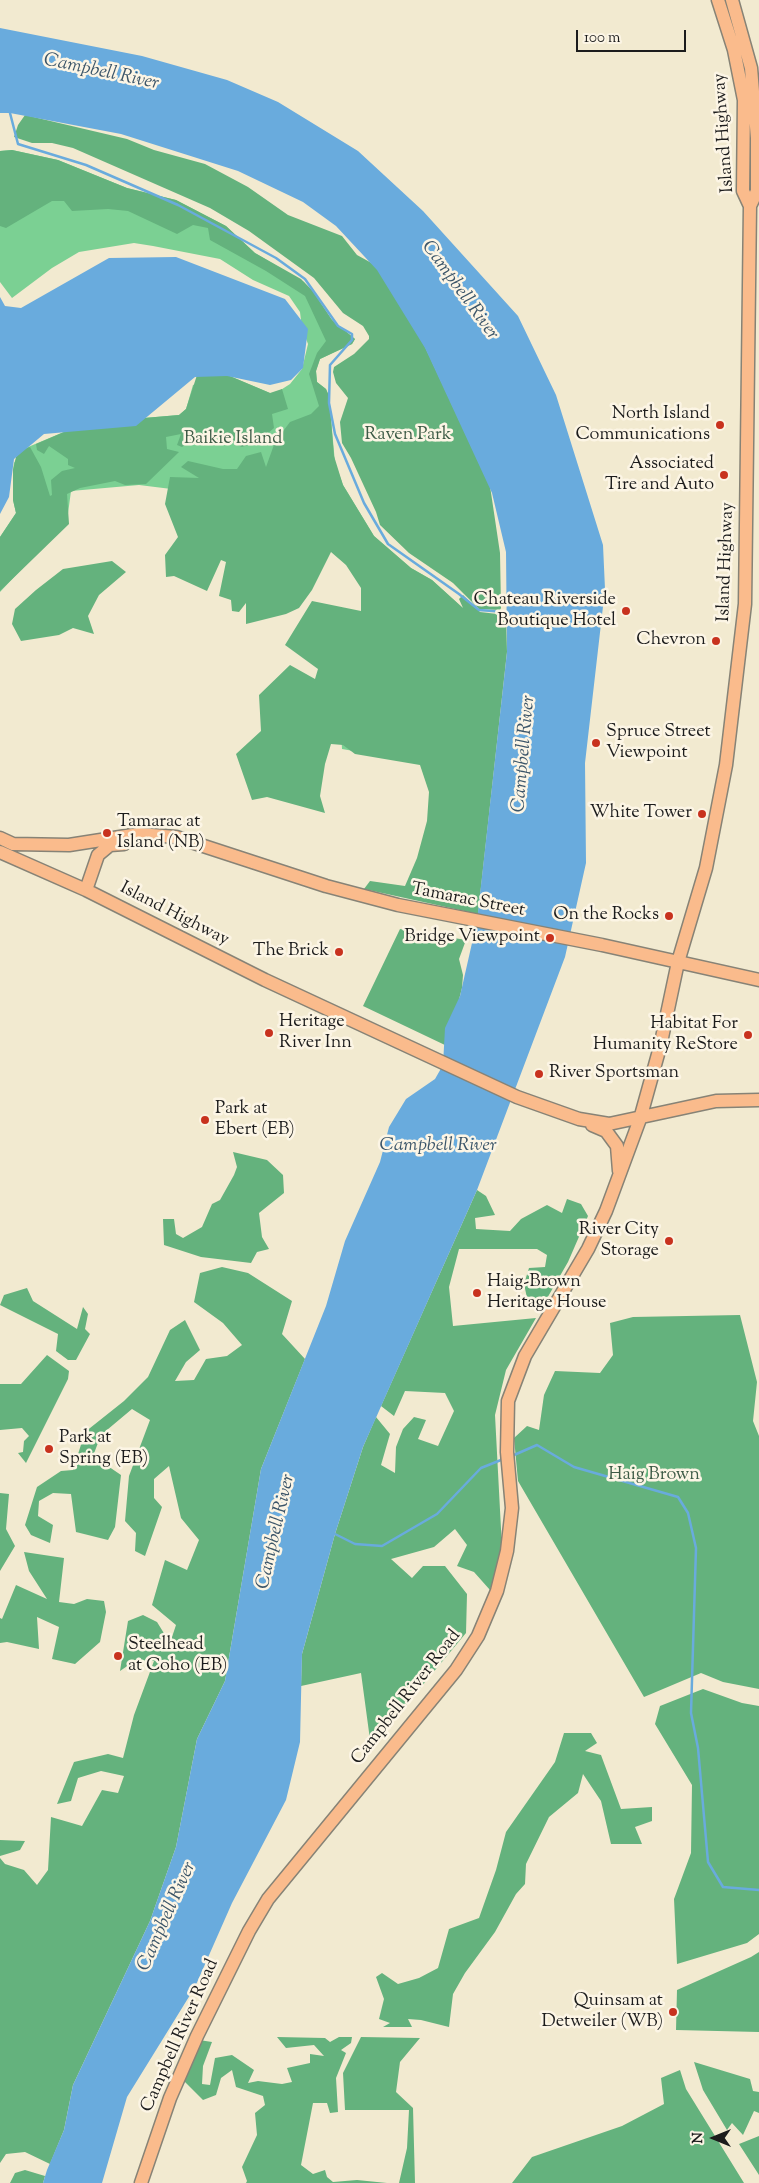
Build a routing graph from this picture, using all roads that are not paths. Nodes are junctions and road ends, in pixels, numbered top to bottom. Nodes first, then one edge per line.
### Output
1 (718, 0) edge
2 (732, 0) edge
3 (750, 206) junction
4 (176, 837) junction
5 (0, 838) edge
6 (0, 852) edge
7 (86, 890) junction
8 (678, 962) junction
9 (759, 980) edge
10 (759, 1100) edge
11 (579, 1119) junction
12 (640, 1119) junction
13 (619, 1175) junction
14 (141, 2183) edge

1 - 3 main road, Island Highway
2 - 3 main road, Island Highway
3 - 8 main road, Island Highway
4 - 5 main road
4 - 7 main road
4 - 8 main road, Tamarac Street
6 - 7 main road, Island Highway
7 - 11 main road, Island Highway
8 - 9 main road, Tamarac Street
8 - 12 main road, Island Highway
10 - 12 main road
11 - 12 main road
11 - 13 main road
12 - 13 main road, Campbell River Road
13 - 14 main road, Campbell River Road

